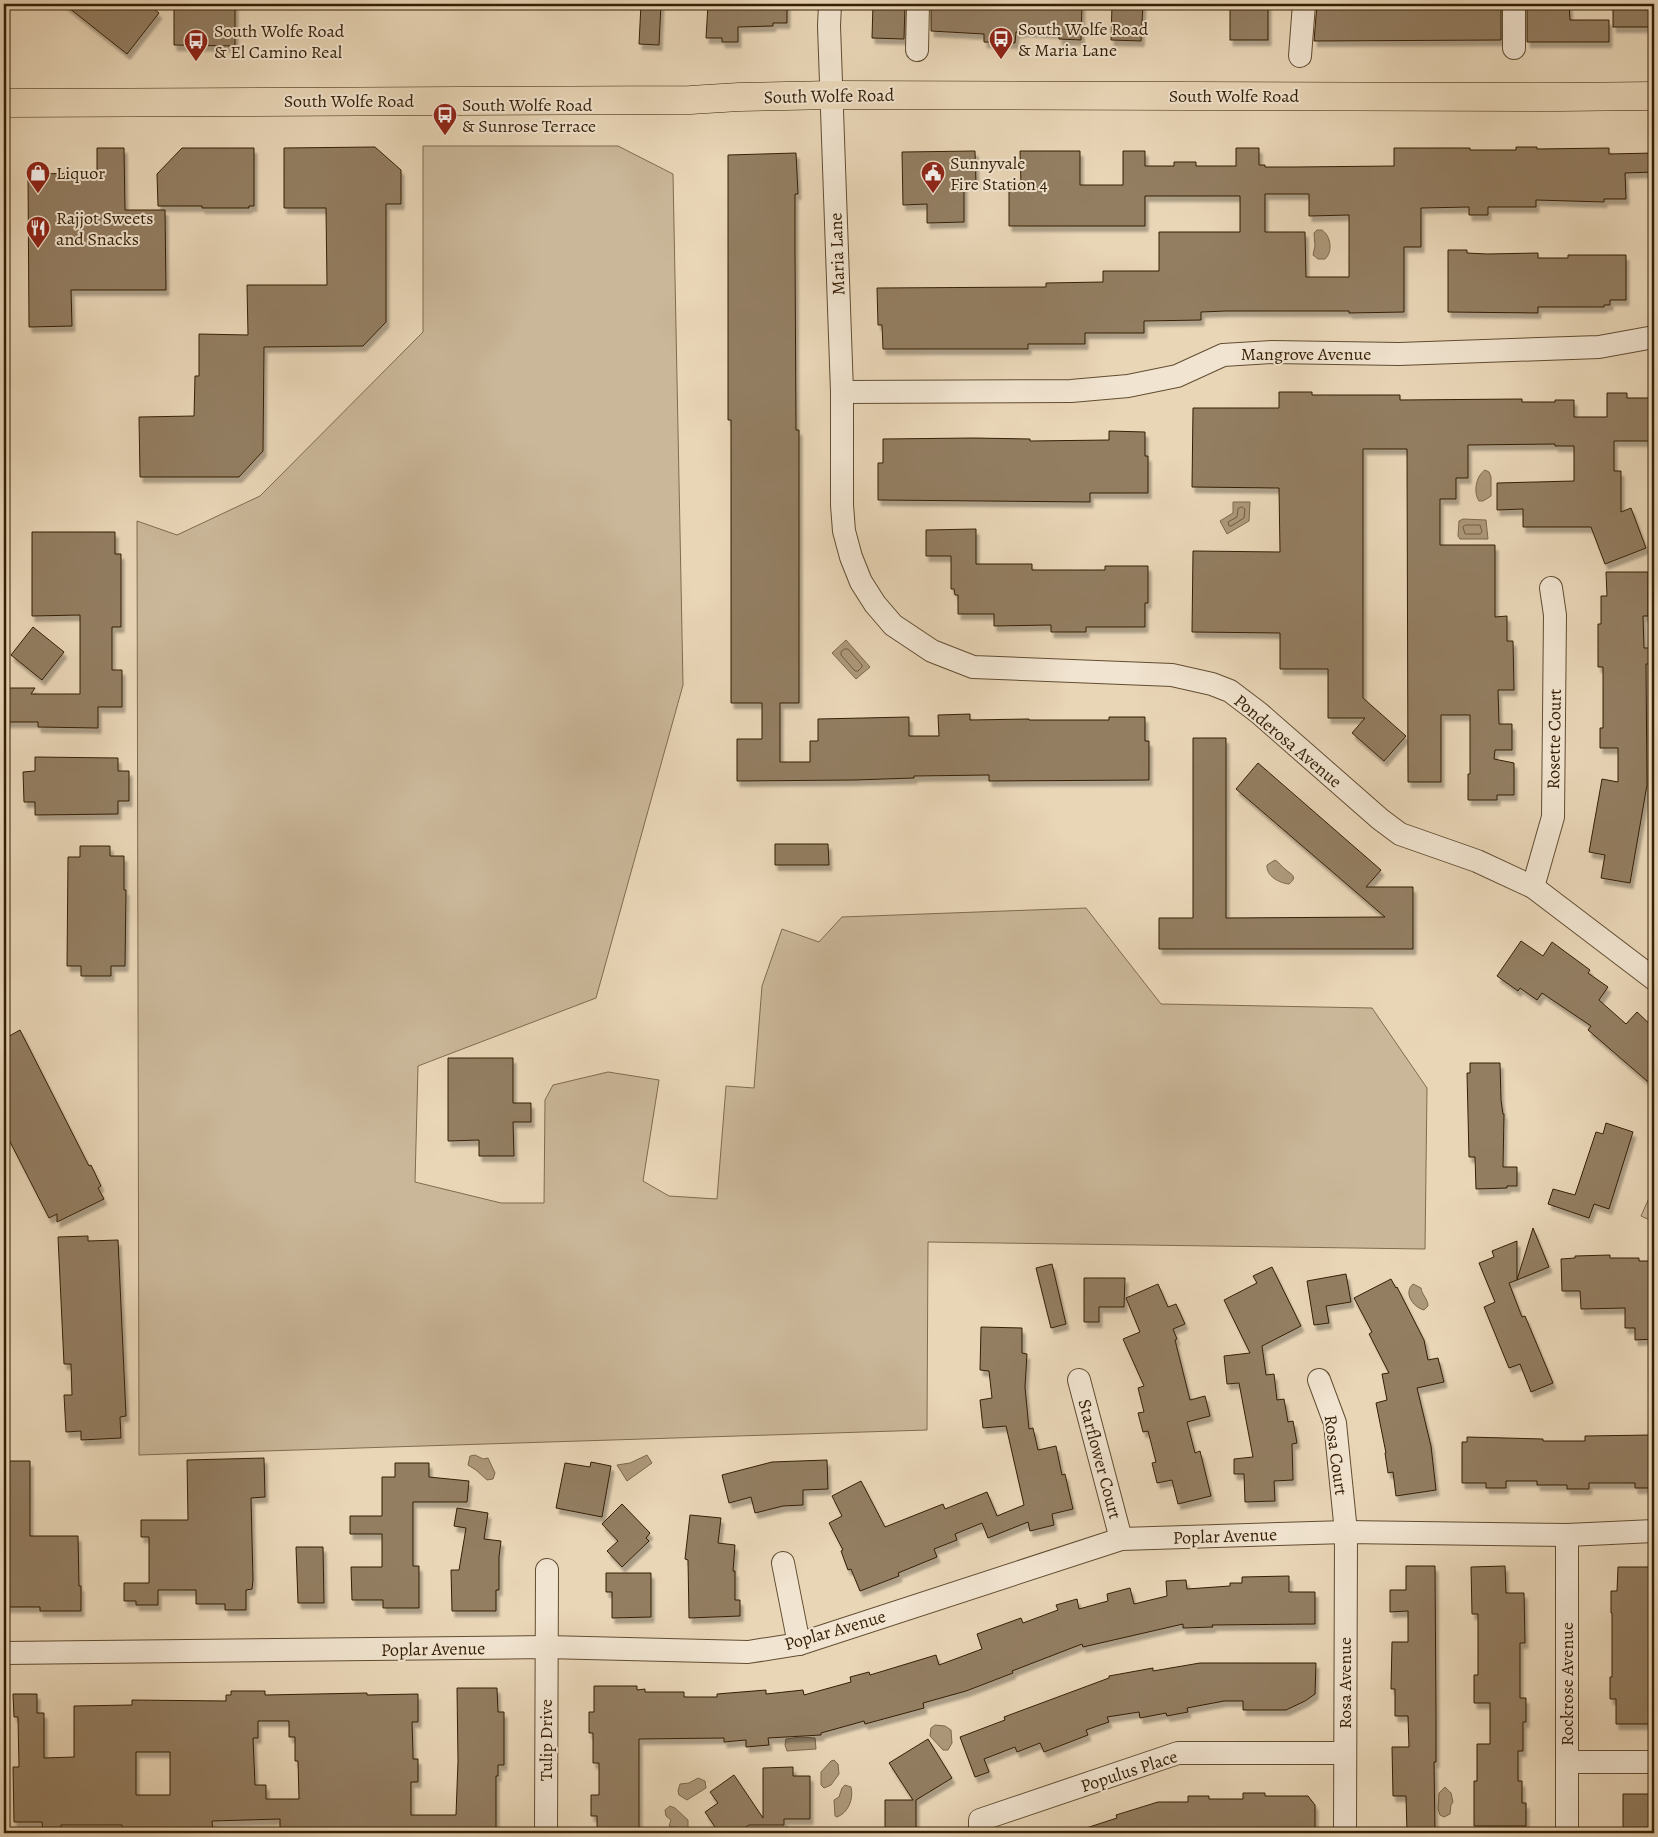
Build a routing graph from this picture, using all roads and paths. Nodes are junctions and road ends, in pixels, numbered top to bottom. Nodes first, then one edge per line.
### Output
1 (830, 4) edge
2 (918, 4) edge
3 (1304, 4) edge
4 (1514, 4) edge
5 (1514, 48) dead end
6 (917, 50) dead end
7 (1300, 56) dead end
8 (8, 95) edge
9 (832, 95) junction
10 (1654, 96) edge
11 (1654, 337) edge
12 (842, 392) junction
13 (842, 505) joint
14 (1551, 588) dead end
15 (1533, 887) junction
16 (1654, 979) edge
17 (1078, 1380) dead end
18 (1319, 1380) dead end
19 (1346, 1532) junction
20 (1654, 1532) edge
21 (1567, 1535) junction
22 (1121, 1539) junction
23 (784, 1563) dead end
24 (547, 1570) dead end
25 (799, 1644) junction
26 (546, 1648) junction
27 (4, 1653) edge
28 (1344, 1753) junction
29 (1567, 1762) junction
30 (1654, 1762) edge
31 (980, 1827) edge
32 (546, 1833) edge
33 (1345, 1833) edge
34 (1567, 1833) edge

1 - 9 street, Maria Lane
2 - 6 street
3 - 7 street
4 - 5 street
8 - 9 main road, South Wolfe Road
9 - 10 main road, South Wolfe Road
9 - 12 street, Maria Lane
11 - 12 street, Mangrove Avenue
12 - 13 street, Maria Lane
13 - 15 street, Ponderosa Avenue
14 - 15 street, Rosette Court
15 - 16 street, Ponderosa Avenue
17 - 22 street, Starflower Court
18 - 19 street, Rosa Court
19 - 21 street, Poplar Avenue
19 - 22 street, Poplar Avenue
19 - 28 street, Rosa Avenue
20 - 21 street, Poplar Avenue
21 - 29 street, Rockrose Avenue
22 - 25 street, Poplar Avenue
23 - 25 street
24 - 26 street, Tulip Drive
25 - 26 street, Poplar Avenue
26 - 27 street, Poplar Avenue
26 - 32 street, Tulip Drive
28 - 31 street, Populus Place
28 - 33 street, Rosa Avenue
29 - 30 street
29 - 34 street, Rockrose Avenue

